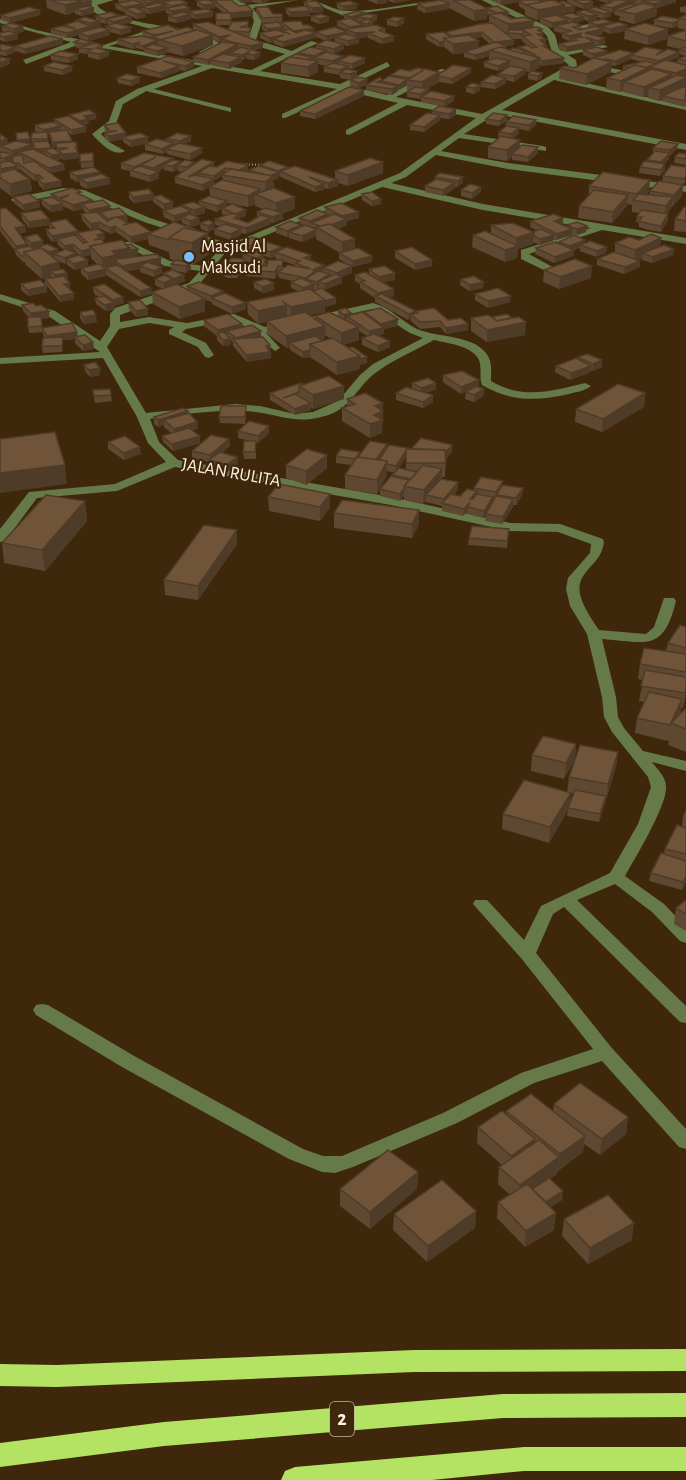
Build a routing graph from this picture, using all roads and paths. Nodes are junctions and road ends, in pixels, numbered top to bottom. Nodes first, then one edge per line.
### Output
1 (110, 0) edge
2 (234, 0) edge
3 (294, 0) edge
4 (310, 0) edge
5 (447, 0) edge
6 (486, 0) edge
7 (93, 1) edge
8 (277, 1) edge
9 (246, 7) junction
10 (0, 21) edge
11 (541, 24) junction
12 (588, 26) edge
13 (160, 29) junction
14 (78, 42) junction
15 (314, 43) edge
16 (99, 46) junction
17 (604, 46) edge
18 (292, 53) junction
19 (559, 54) junction
20 (26, 62) dead end
21 (186, 62) junction
22 (573, 62) junction
23 (387, 64) dead end
24 (209, 66) junction
25 (441, 70) edge
26 (252, 72) junction
27 (551, 77) junction
28 (652, 79) edge
29 (343, 87) junction
30 (146, 89) junction
31 (388, 98) junction
32 (406, 102) junction
33 (686, 108) edge
34 (228, 110) dead end
35 (489, 114) junction
36 (285, 116) dead end
37 (348, 132) dead end
38 (457, 135) junction
39 (686, 147) edge
40 (543, 149) dead end
41 (121, 151) dead end
42 (435, 152) junction
43 (234, 164) edge
44 (267, 165) edge
45 (382, 184) junction
46 (686, 189) edge
47 (16, 201) edge
48 (604, 228) junction
49 (686, 242) edge
50 (128, 244) edge
51 (231, 247) junction
52 (207, 269) junction
53 (552, 271) edge
54 (0, 297) edge
55 (115, 326) junction
56 (187, 326) junction
57 (255, 328) junction
58 (434, 336) junction
59 (275, 348) dead end
60 (104, 351) junction
61 (209, 355) dead end
62 (0, 361) edge
63 (585, 386) dead end
64 (143, 417) junction
65 (174, 463) junction
66 (1, 533) edge
67 (669, 601) dead end
68 (594, 634) junction
69 (637, 754) junction
70 (686, 766) edge
71 (616, 877) junction
72 (566, 899) junction
73 (481, 904) dead end
74 (686, 937) edge
75 (527, 954) junction
76 (42, 1010) dead end
77 (686, 1017) edge
78 (605, 1052) junction
79 (686, 1142) edge
80 (686, 1360) edge
81 (0, 1375) edge
82 (686, 1405) edge
83 (0, 1455) edge
84 (686, 1459) edge
85 (295, 1480) edge

1 - 7 street
2 - 9 street
3 - 8 street
4 - 5 street
6 - 11 street
7 - 13 street
8 - 9 street
9 - 18 street
10 - 14 street
11 - 12 street
11 - 19 street
13 - 16 street
13 - 21 street
14 - 16 street
14 - 20 street
15 - 18 street
16 - 21 street
17 - 19 street
18 - 26 street
19 - 22 street
21 - 24 street
22 - 27 street
22 - 28 street
23 - 29 street
24 - 26 street
24 - 30 street
25 - 31 street
26 - 29 street
27 - 33 street
27 - 35 street
29 - 31 street
29 - 36 street
30 - 34 street
30 - 41 street
31 - 32 street
32 - 35 street
32 - 37 street
35 - 38 street
35 - 39 street
38 - 40 street
38 - 42 street
42 - 45 street
42 - 46 street
43 - 44 path
45 - 48 street
45 - 51 street
47 - 51 street
48 - 49 street
48 - 53 street
50 - 52 street
51 - 52 street
52 - 55 street
54 - 60 street
55 - 56 street
55 - 60 street
56 - 57 street
56 - 61 street
57 - 58 street
57 - 59 street
58 - 63 street
58 - 64 street
60 - 62 street
60 - 64 street, JALAN RULITA
64 - 65 street, JALAN RULITA
65 - 66 street
65 - 68 street, JALAN RULITA
67 - 68 street
68 - 69 street, JALAN RULITA
69 - 70 street
69 - 71 street, JALAN RULITA
71 - 72 street
71 - 74 street
72 - 75 street
72 - 77 street
73 - 75 street
75 - 78 street
76 - 78 street
78 - 79 street
80 - 81 highway
82 - 83 highway, 2
84 - 85 highway

